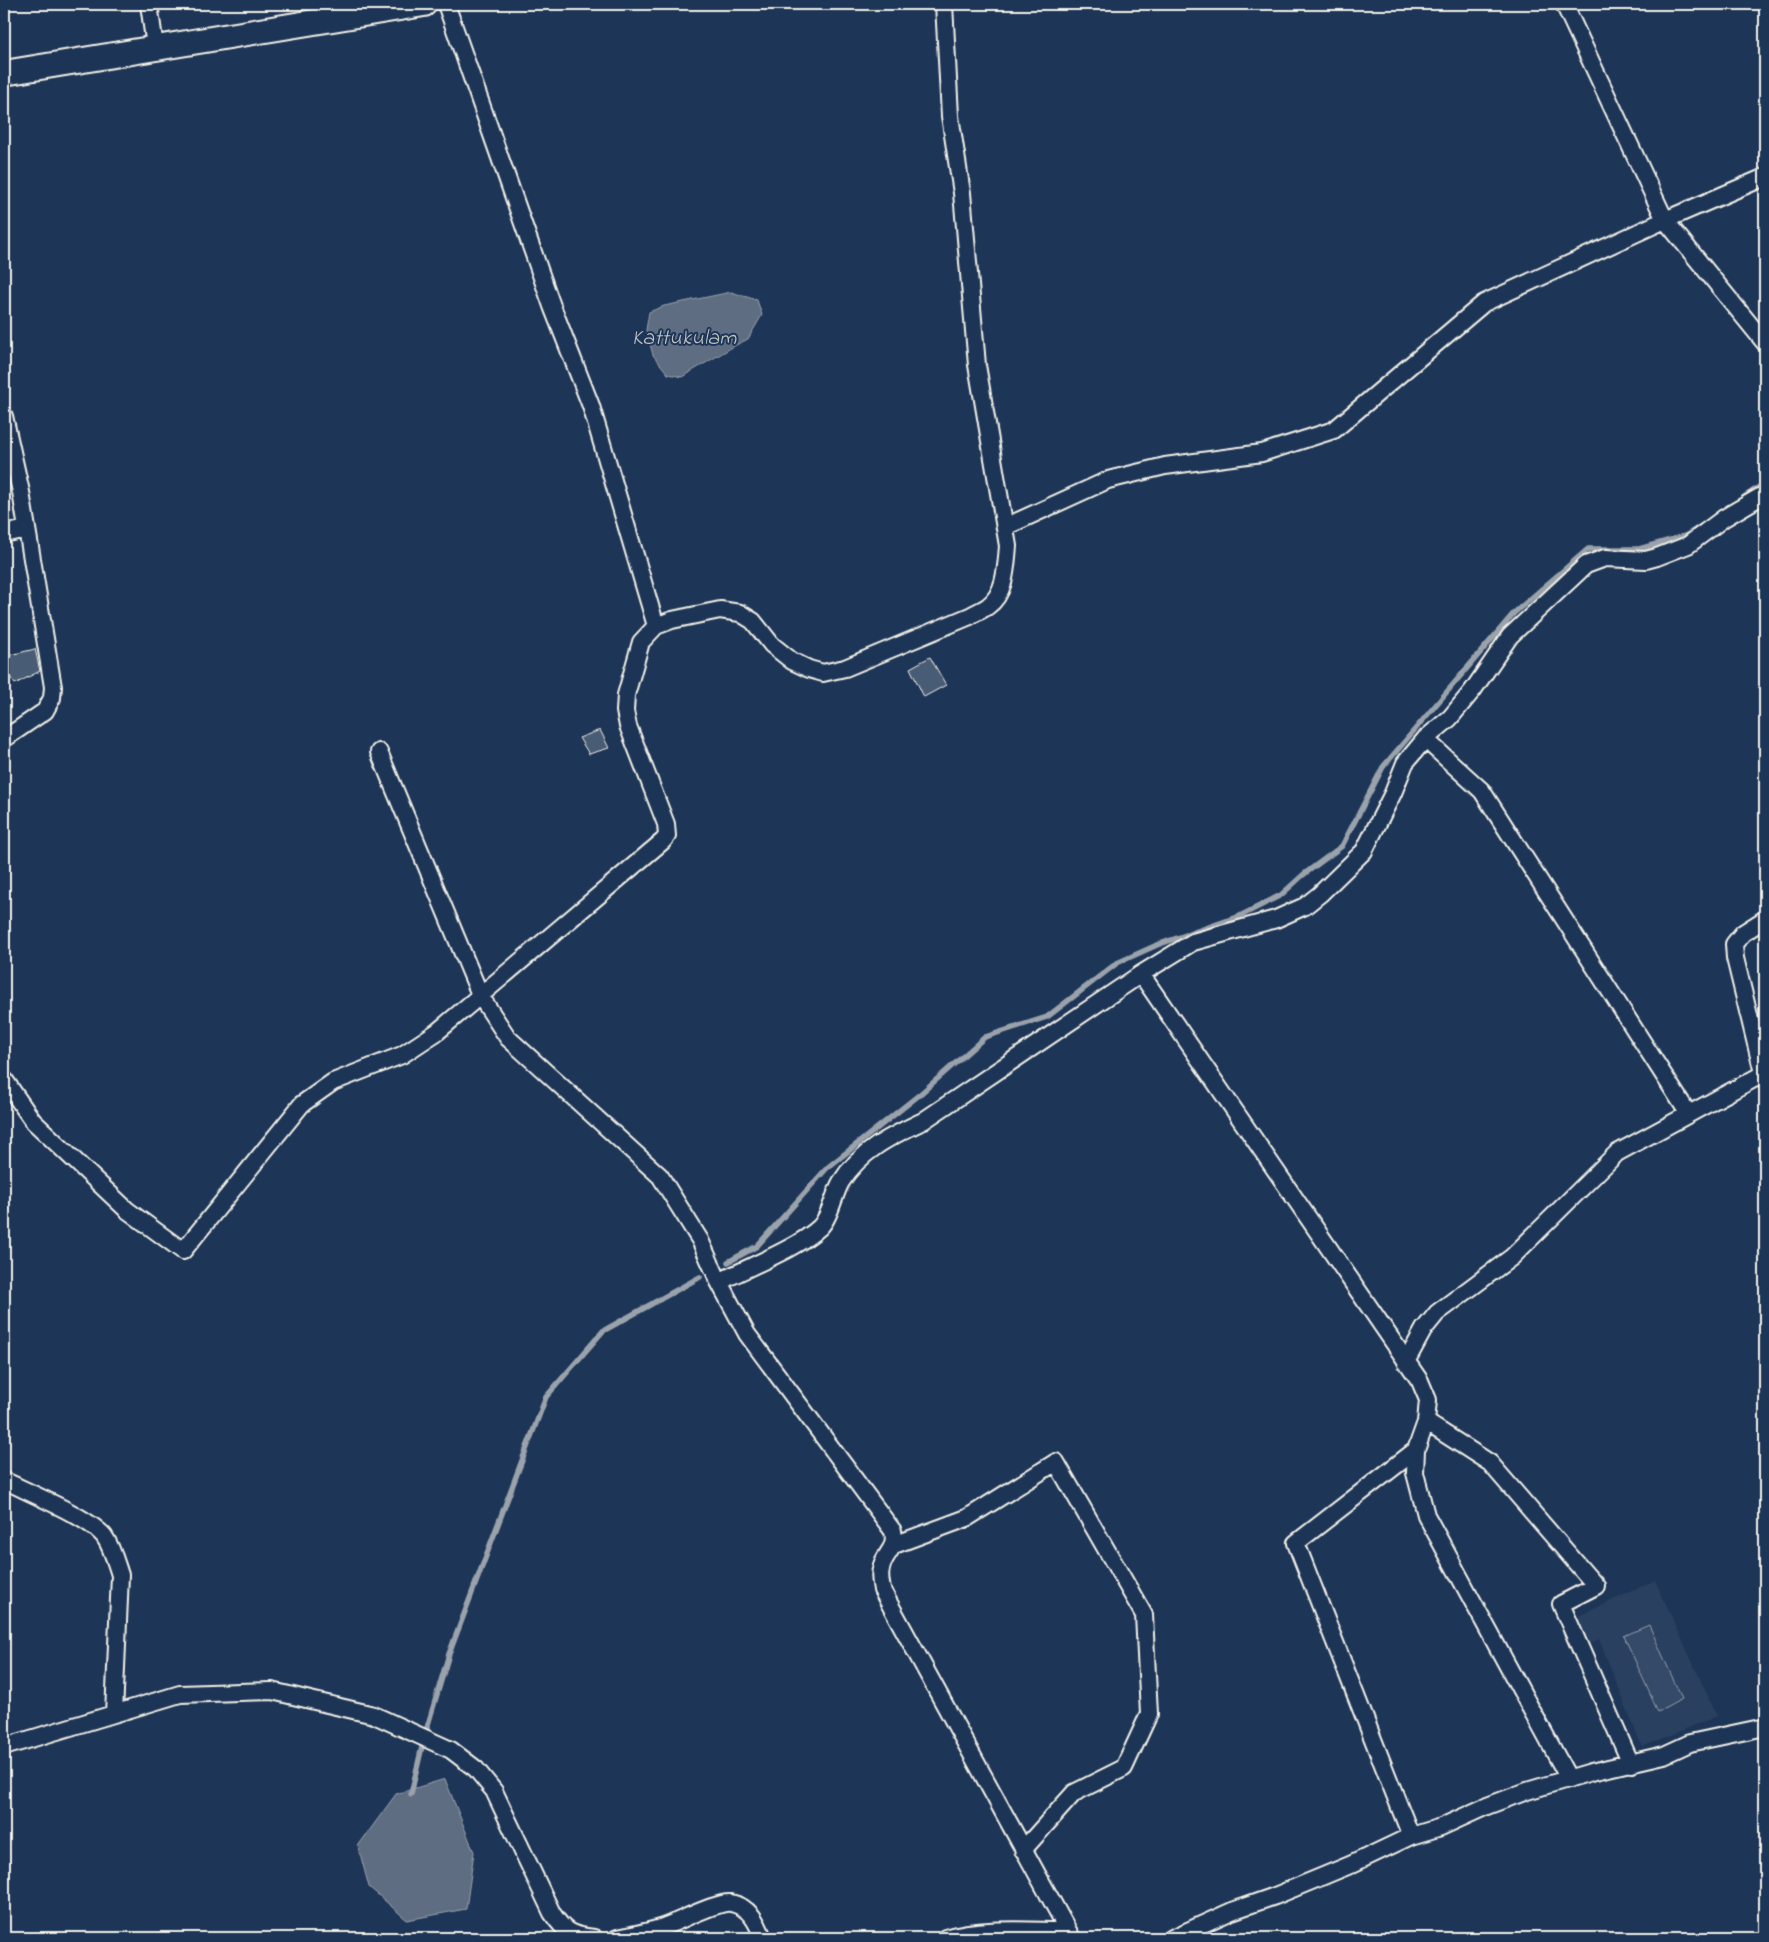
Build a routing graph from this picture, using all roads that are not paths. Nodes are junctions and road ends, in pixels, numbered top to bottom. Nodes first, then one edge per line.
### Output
1 (149, 4) edge
2 (424, 4) edge
3 (446, 4) edge
4 (944, 4) edge
5 (1564, 4) edge
6 (382, 7) edge
7 (154, 47) junction
8 (4, 73) edge
9 (1765, 177) edge
10 (1665, 220) junction
11 (1765, 343) edge
12 (4, 416) edge
13 (1765, 494) edge
14 (1005, 528) junction
15 (26, 529) junction
16 (4, 534) edge
17 (656, 626) junction
18 (4, 739) edge
19 (1425, 739) junction
20 (379, 752) dead end
21 (1765, 919) edge
22 (1141, 974) junction
23 (481, 997) junction
24 (1764, 1077) edge
25 (4, 1079) edge
26 (1688, 1113) junction
27 (719, 1282) junction
28 (1406, 1362) junction
29 (1426, 1422) junction
30 (1416, 1450) junction
31 (4, 1480) edge
32 (894, 1545) junction
33 (114, 1714) junction
34 (1765, 1727) edge
35 (4, 1747) edge
36 (1631, 1764) junction
37 (1568, 1779) junction
38 (1411, 1836) junction
39 (1024, 1850) junction
40 (1070, 1935) edge
41 (594, 1938) edge
42 (617, 1938) edge
43 (763, 1938) edge
44 (945, 1938) edge
45 (1172, 1938) edge

1 - 7 street
2 - 6 main road
3 - 17 street
4 - 14 street
5 - 10 street
6 - 7 main road
7 - 8 main road
9 - 10 street
10 - 11 street
10 - 14 street
12 - 15 street
13 - 19 street
14 - 17 street
15 - 16 street
15 - 18 street
17 - 23 street
19 - 22 street
19 - 26 street
20 - 23 street
21 - 24 street
22 - 27 street
22 - 28 street
23 - 25 street
23 - 27 street
24 - 26 street
26 - 28 street
27 - 32 street
28 - 29 street
29 - 30 street
29 - 36 street
30 - 37 street
30 - 38 street
31 - 33 street
32 - 39 street
32 - 39 street
33 - 35 street
33 - 41 street
34 - 36 street
36 - 37 street
37 - 38 street
38 - 45 street
39 - 40 street
40 - 44 street
42 - 43 street

